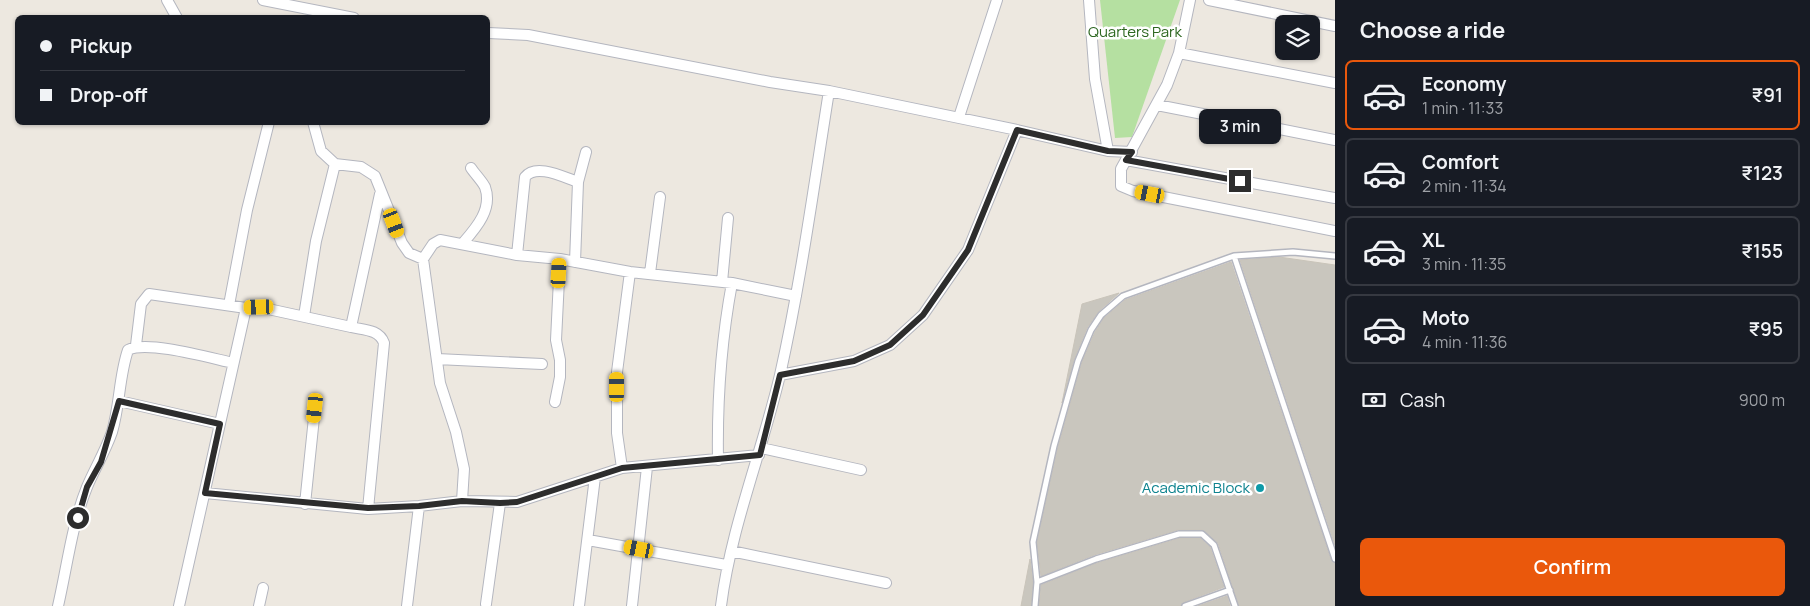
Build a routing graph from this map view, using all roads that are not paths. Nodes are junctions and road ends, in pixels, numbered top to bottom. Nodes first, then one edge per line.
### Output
1 (167, 0) edge
2 (263, 0) edge
3 (996, 0) edge
4 (1089, 0) edge
5 (1190, 0) edge
6 (1209, 0) edge
7 (175, 15) edge
8 (339, 15) edge
9 (1335, 26) edge
10 (490, 33) edge
11 (1179, 53) junction
12 (1335, 83) edge
13 (829, 91) junction
14 (1157, 105) junction
15 (959, 117) junction
16 (268, 125) edge
17 (314, 125) edge
18 (1017, 130) junction
19 (1335, 140) edge
20 (1108, 151) junction
21 (586, 152) dead end
22 (1129, 156) junction
23 (335, 164) junction
24 (471, 168) dead end
25 (578, 182) junction
26 (380, 194) junction
27 (660, 197) dead end
28 (1335, 198) edge
29 (728, 218) dead end
30 (1335, 231) edge
31 (462, 243) junction
32 (517, 254) junction
33 (1234, 256) junction
34 (1335, 256) edge
35 (423, 259) junction
36 (560, 259) junction
37 (575, 262) junction
38 (630, 272) junction
39 (650, 273) junction
40 (727, 282) junction
41 (796, 296) junction
42 (230, 305) junction
43 (246, 308) junction
44 (304, 316) junction
45 (351, 327) junction
46 (136, 345) junction
47 (437, 359) junction
48 (234, 363) junction
49 (542, 364) dead end
50 (780, 375) junction
51 (119, 401) junction
52 (555, 402) dead end
53 (315, 408) dead end
54 (220, 424) junction
55 (760, 451) junction
56 (718, 460) junction
57 (647, 467) junction
58 (622, 468) junction
59 (861, 470) dead end
60 (595, 477) junction
61 (205, 493) junction
62 (462, 501) junction
63 (500, 503) junction
64 (305, 504) junction
65 (419, 506) junction
66 (368, 508) junction
67 (588, 540) junction
68 (639, 549) junction
69 (731, 551) junction
70 (1335, 559) edge
71 (726, 565) junction
72 (1037, 582) junction
73 (886, 583) dead end
74 (263, 588) dead end
75 (1230, 590) junction
76 (486, 604) dead end
77 (58, 606) edge
78 (179, 606) edge
79 (259, 606) edge
80 (407, 606) edge
81 (579, 606) edge
82 (632, 606) edge
83 (721, 606) edge
84 (1035, 606) edge
85 (1186, 606) edge
86 (1235, 606) edge

1 - 7 street
2 - 8 street
3 - 15 street
4 - 20 street
5 - 11 street
6 - 9 street
10 - 13 street
11 - 12 street
11 - 14 street
13 - 15 street
13 - 41 street
14 - 19 street
14 - 22 street
15 - 18 street
16 - 42 street
17 - 23 street
18 - 20 street
18 - 50 street
20 - 22 street
21 - 25 street
22 - 28 street
22 - 30 street
23 - 26 street
23 - 44 street
24 - 31 street
25 - 32 street
25 - 37 street
26 - 35 street
26 - 45 street
27 - 39 street
29 - 40 street
31 - 32 street
31 - 35 street
32 - 36 street
33 - 34 lane
33 - 70 lane
33 - 72 lane
35 - 47 street
36 - 37 street
36 - 52 street
37 - 38 street
38 - 39 street
38 - 58 street
39 - 40 street
40 - 41 street
40 - 56 street
41 - 50 street
42 - 43 street
42 - 46 street
43 - 44 street
43 - 48 street
44 - 45 street
45 - 66 street
46 - 48 street
46 - 51 street
47 - 49 street
47 - 62 street
48 - 54 street
50 - 55 street
51 - 54 street
51 - 77 street
53 - 64 street
54 - 61 street
55 - 56 street
55 - 59 street
55 - 69 street
56 - 57 street
57 - 58 street
57 - 68 street
58 - 60 street
60 - 63 street
60 - 67 street
61 - 64 street
61 - 78 street
62 - 63 street
62 - 65 street
63 - 76 street
64 - 66 street
65 - 66 street
65 - 80 street
67 - 68 street
67 - 81 street
68 - 71 street
68 - 82 street
69 - 71 street
69 - 73 street
71 - 83 street
72 - 75 lane
72 - 84 lane
74 - 79 street
75 - 85 lane
75 - 86 lane

